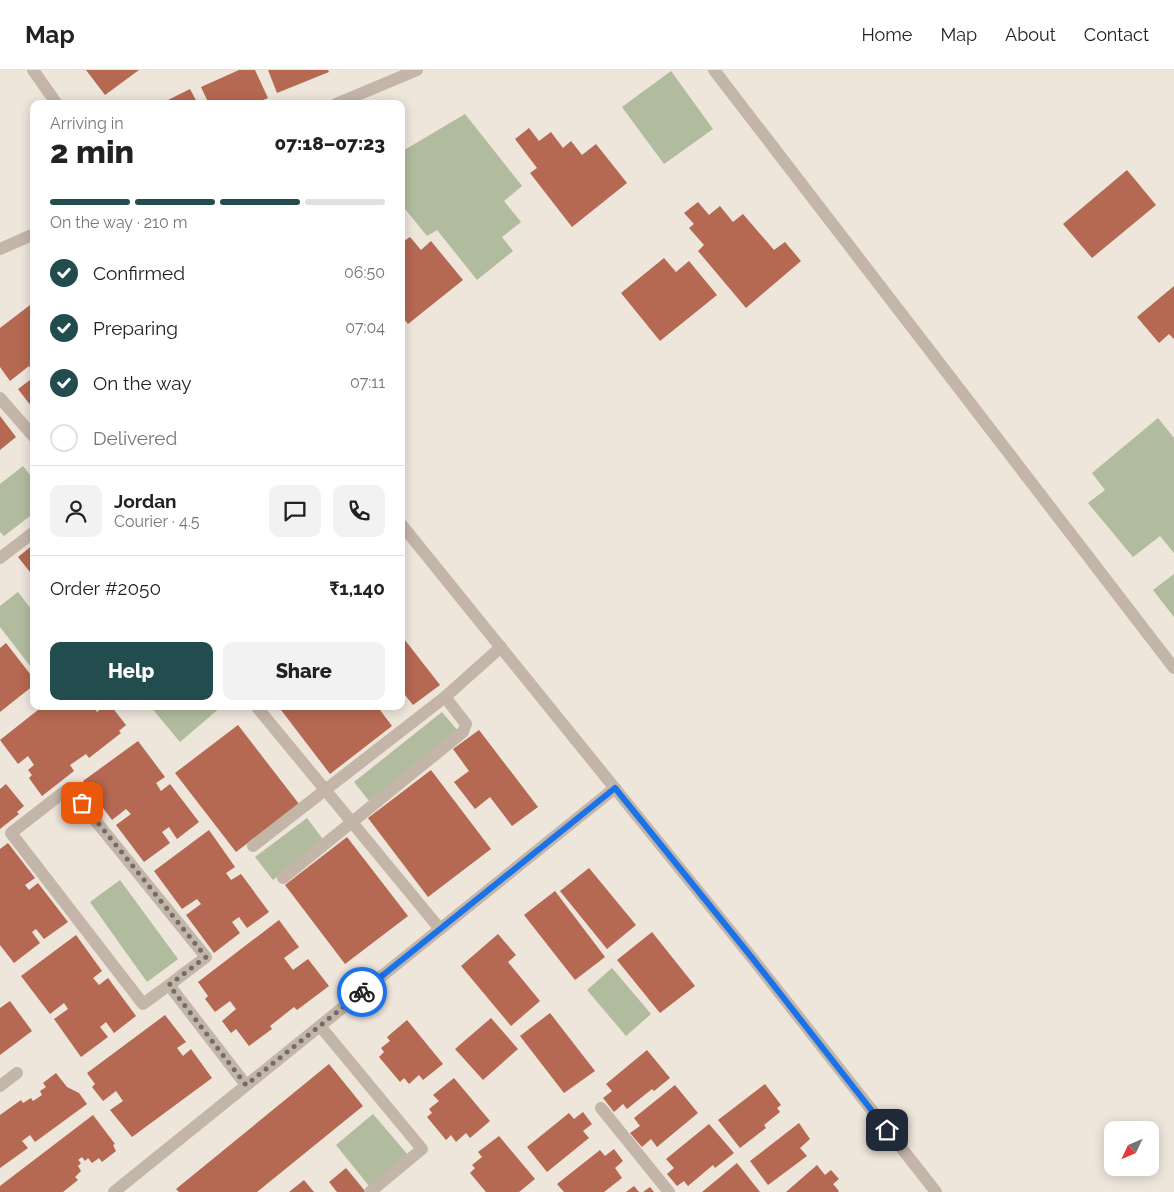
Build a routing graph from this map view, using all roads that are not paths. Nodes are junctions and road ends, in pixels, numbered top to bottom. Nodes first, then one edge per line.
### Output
1 (33, 70) edge
2 (417, 70) edge
3 (714, 70) edge
4 (54, 100) edge
5 (346, 100) edge
6 (30, 236) edge
7 (0, 250) edge
8 (0, 398) edge
9 (30, 432) edge
10 (405, 529) edge
11 (30, 535) edge
12 (0, 558) edge
13 (501, 647) junction
14 (1174, 668) edge
15 (445, 697) junction
16 (259, 710) edge
17 (615, 788) junction
18 (325, 790) junction
19 (351, 821) junction
20 (253, 846) dead end
21 (283, 878) dead end
22 (440, 929) junction
23 (169, 985) junction
24 (320, 1026) junction
25 (17, 1073) dead end
26 (246, 1085) junction
27 (0, 1086) edge
28 (601, 1108) dead end
29 (114, 1192) edge
30 (370, 1192) edge
31 (669, 1192) edge
32 (936, 1192) edge

1 - 4 street
2 - 5 street
3 - 14 street
6 - 7 street
8 - 9 street
10 - 13 street
11 - 12 street
13 - 15 street
13 - 17 street
15 - 18 street
15 - 19 street
16 - 18 street
17 - 22 street
17 - 32 street
18 - 19 street
18 - 20 street
19 - 21 street
19 - 22 street
22 - 24 street
23 - 23 street
23 - 26 street
24 - 26 street
24 - 30 street
25 - 27 street
26 - 29 street
28 - 31 street

